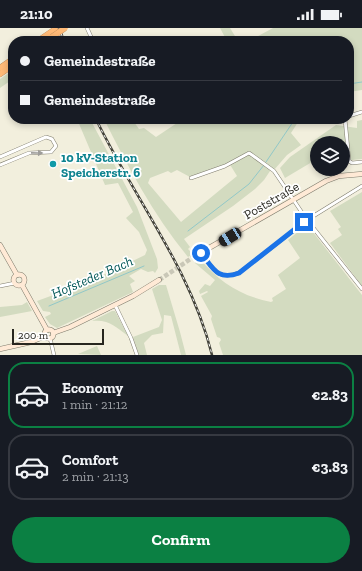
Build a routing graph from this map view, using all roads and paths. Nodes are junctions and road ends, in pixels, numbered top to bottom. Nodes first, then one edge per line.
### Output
1 (57, 28) edge
2 (65, 28) edge
3 (51, 35) joint
4 (8, 68) edge
5 (0, 74) edge
6 (345, 124) edge
7 (8, 153) junction
8 (0, 157) edge
9 (11, 160) junction
10 (362, 162) edge
11 (0, 165) edge
12 (362, 174) edge
13 (191, 178) dead end
14 (362, 186) edge
15 (293, 200) junction
16 (307, 220) junction
17 (0, 245) edge
18 (201, 253) junction
19 (195, 256) tunnel mouth
20 (17, 275) junction
21 (159, 280) tunnel mouth
22 (15, 283) junction
23 (22, 285) junction
24 (0, 286) edge
25 (362, 289) edge
26 (115, 305) junction
27 (47, 330) junction
28 (53, 333) junction
29 (47, 337) junction
30 (0, 349) edge
31 (54, 355) edge
32 (137, 355) edge

1 - 3 highway
2 - 3 highway, bridge
4 - 5 highway
6 - 10 street
7 - 8 street
7 - 9 street
9 -> 7 street
9 - 11 street
12 - 15 street, Poststraße
13 - 15 street
14 - 16 street
15 - 16 street
15 - 18 street, Poststraße
16 - 18 street
16 - 25 street
17 - 20 street
18 - 19 street, Poststraße
20 - 22 street
20 - 23 street
21 - 26 street
22 - 23 street
22 - 24 street
23 - 27 street
26 - 28 street
26 - 32 street
27 - 28 street
27 - 29 street
28 - 29 street
29 - 30 street
29 - 31 street

